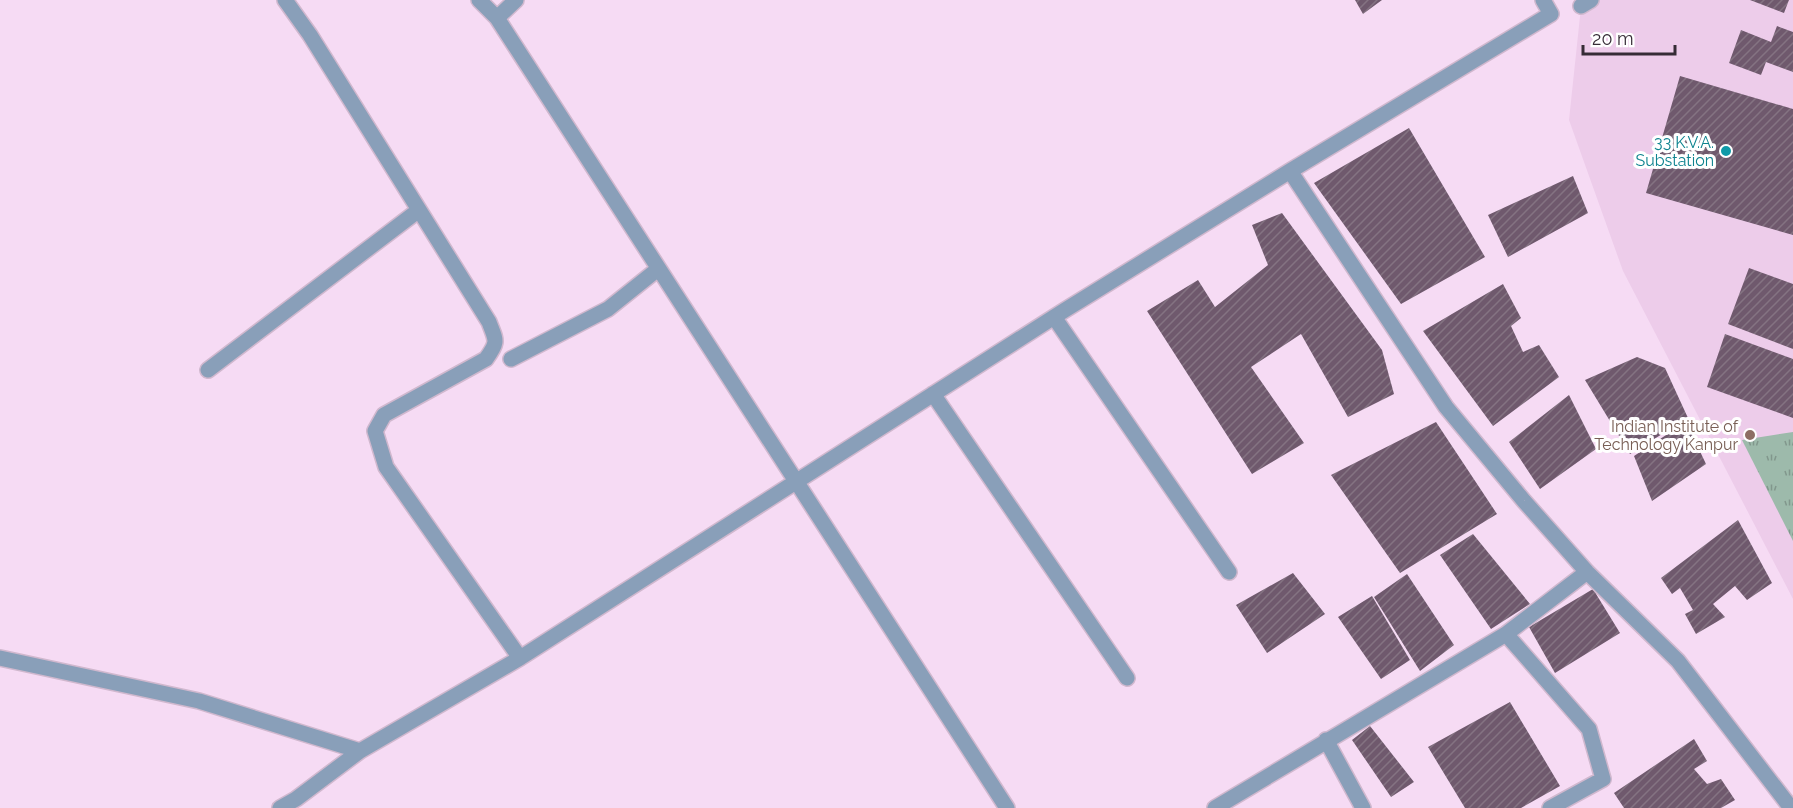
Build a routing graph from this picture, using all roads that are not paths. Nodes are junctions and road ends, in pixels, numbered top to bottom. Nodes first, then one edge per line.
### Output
1 (285, 0) edge
2 (479, 0) edge
3 (516, 0) edge
4 (1543, 0) edge
5 (497, 18) junction
6 (1290, 171) junction
7 (419, 210) junction
8 (658, 269) junction
9 (1054, 317) junction
10 (511, 359) dead end
11 (208, 370) dead end
12 (933, 394) junction
13 (796, 482) junction
14 (1228, 572) dead end
15 (1587, 572) junction
16 (1506, 634) junction
17 (0, 658) edge
18 (520, 658) junction
19 (1127, 678) dead end
20 (1326, 740) junction
21 (360, 751) junction
22 (299, 803) edge
23 (280, 808) edge
24 (1007, 808) edge
25 (1215, 808) edge
26 (1363, 808) edge
27 (1550, 808) edge
28 (1791, 808) edge

1 - 7 street
2 - 5 street
3 - 5 street
4 - 6 street
5 - 8 street
6 - 9 street
6 - 15 street
7 - 11 street
7 - 18 street
8 - 10 street
8 - 13 street
9 - 12 street
9 - 14 street
12 - 13 street
12 - 19 street
13 - 18 street
13 - 24 street
15 - 16 street
15 - 28 street
16 - 20 street
16 - 27 street
17 - 21 street
18 - 21 street
20 - 25 street
20 - 26 street
21 - 22 street
22 - 23 street

